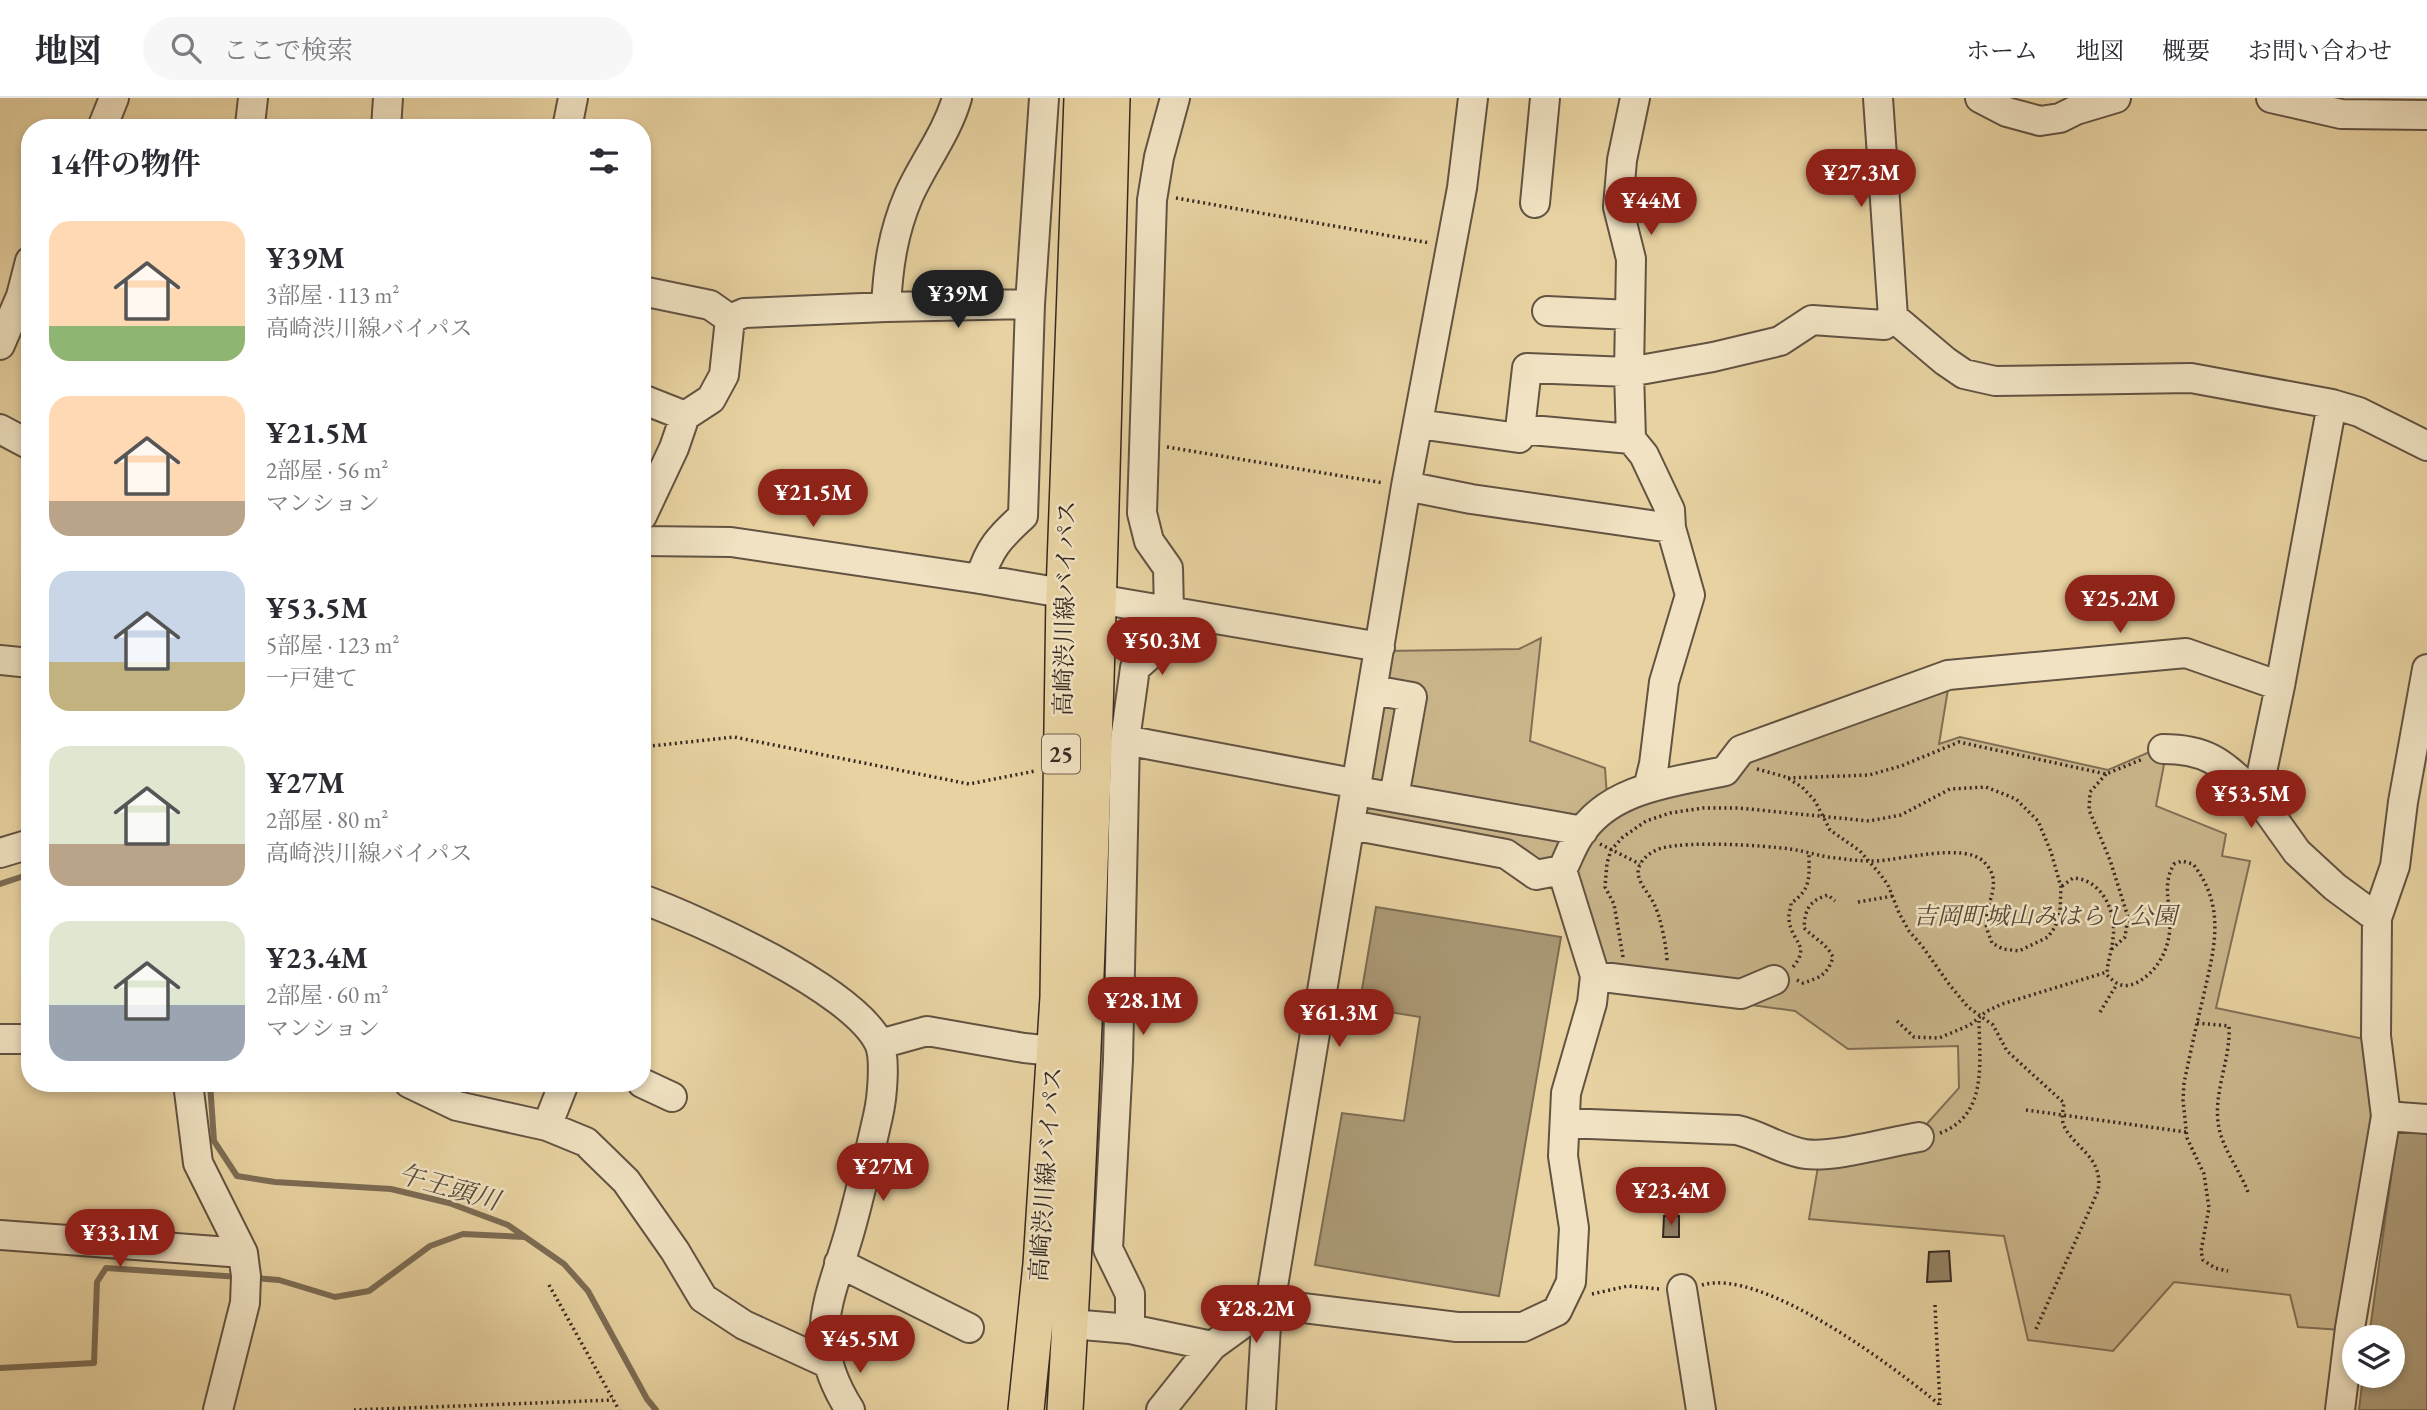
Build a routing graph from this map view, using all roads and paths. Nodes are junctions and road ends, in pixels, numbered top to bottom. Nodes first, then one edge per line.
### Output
1 (114, 98) edge
2 (388, 98) edge
3 (573, 98) edge
4 (957, 98) edge
5 (1044, 98) edge
6 (1082, 98) edge
7 (1112, 98) edge
8 (1175, 98) edge
9 (1473, 98) edge
10 (1545, 98) edge
11 (1635, 98) edge
12 (1878, 98) edge
13 (1980, 98) edge
14 (2116, 98) edge
15 (2271, 98) edge
16 (2393, 106) edge
17 (2427, 115) edge
18 (106, 119) edge
19 (387, 119) edge
20 (569, 119) edge
21 (1153, 193) junction
22 (1535, 203) dead end
23 (1451, 247) junction
24 (651, 293) edge
25 (21, 296) edge
26 (1030, 304) junction
27 (886, 307) junction
28 (1547, 311) dead end
29 (1630, 315) junction
30 (1893, 317) junction
31 (730, 319) junction
32 (0, 345) edge
33 (1629, 372) junction
34 (651, 403) edge
35 (2332, 404) junction
36 (685, 416) junction
37 (1418, 424) junction
38 (0, 429) edge
39 (1520, 429) junction
40 (1631, 439) junction
41 (21, 440) edge
42 (1145, 443) junction
43 (2427, 446) edge
44 (1406, 486) junction
45 (651, 497) edge
46 (1671, 528) junction
47 (651, 541) edge
48 (980, 579) junction
49 (1064, 593) junction
50 (1098, 598) junction
51 (1169, 611) junction
52 (1380, 647) junction
53 (0, 660) edge
54 (21, 662) edge
55 (2427, 669) edge
56 (2280, 686) junction
57 (1373, 690) junction
58 (1125, 740) junction
59 (651, 746) edge
60 (2163, 749) joint
61 (1731, 763) junction
62 (1061, 767) junction
63 (2106, 774) junction
64 (1786, 778) junction
65 (1358, 787) junction
66 (1648, 788) junction
67 (2257, 796) junction
68 (1394, 797) junction
69 (1821, 816) junction
70 (1351, 825) junction
71 (1581, 833) junction
72 (21, 847) edge
73 (1611, 850) junction
74 (0, 853) edge
75 (1809, 853) junction
76 (1870, 861) junction
77 (1640, 864) junction
78 (1562, 870) junction
79 (2061, 887) junction
80 (1892, 896) junction
81 (1835, 901) dead end
82 (651, 902) edge
83 (1858, 902) dead end
84 (2377, 918) junction
85 (2111, 950) junction
86 (2107, 972) junction
87 (1595, 976) junction
88 (1780, 976) junction
89 (1624, 980) junction
90 (2117, 984) junction
91 (1664, 986) junction
92 (2100, 1012) dead end
93 (1979, 1016) junction
94 (1897, 1021) dead end
95 (2197, 1023) junction
96 (0, 1038) edge
97 (21, 1039) edge
98 (880, 1044) junction
99 (1054, 1051) junction
100 (651, 1087) edge
101 (189, 1092) edge
102 (428, 1092) edge
103 (560, 1092) edge
104 (672, 1097) dead end
105 (2026, 1110) dead end
106 (2063, 1115) junction
107 (2386, 1116) junction
108 (2427, 1119) edge
109 (1564, 1123) junction
110 (547, 1126) junction
111 (2186, 1132) junction
112 (1919, 1137) joint
113 (2248, 1192) dead end
114 (0, 1235) edge
115 (243, 1253) junction
116 (839, 1263) junction
117 (2228, 1270) dead end
118 (549, 1285) dead end
119 (1682, 1289) junction
120 (1935, 1305) dead end
121 (1265, 1308) junction
122 (1558, 1309) junction
123 (1070, 1324) junction
124 (969, 1328) dead end
125 (1130, 1329) junction
126 (2036, 1329) dead end
127 (1212, 1346) junction
128 (827, 1363) junction
129 (613, 1400) junction
130 (218, 1410) edge
131 (354, 1410) edge
132 (619, 1410) edge
133 (850, 1410) edge
134 (1026, 1410) edge
135 (1065, 1410) edge
136 (1161, 1410) edge
137 (1261, 1410) edge
138 (1702, 1410) edge
139 (2340, 1410) edge

1 - 18 street
2 - 19 street
3 - 20 street
4 - 27 street
5 - 26 street
6 - 49 main road, 高崎渋川線バイパス / 25
7 - 50 main road, 高崎渋川線バイパス / 25
8 - 21 street
9 - 23 street
10 - 22 street
11 - 29 street
12 - 30 street
13 - 14 street
15 - 16 street
16 - 17 street
21 - 23 path
21 - 42 street
23 - 37 street
24 - 31 street
25 - 32 street
26 - 27 street
26 - 48 street
27 - 31 street
28 - 29 street
29 - 33 street
30 - 33 street
30 - 35 street
31 - 36 street
33 - 39 street
33 - 40 street
34 - 36 street
35 - 43 street
35 - 56 street
36 - 45 street
37 - 39 street
37 - 44 street
38 - 41 street
39 - 40 street
40 - 46 street
42 - 44 path
42 - 51 street
44 - 46 street
44 - 52 street
46 - 66 street
47 - 48 street
48 - 49 street
49 - 50 street
49 - 62 main road, 高崎渋川線バイパス / 25
50 - 51 street
50 - 123 main road, 高崎渋川線バイパス / 25
51 - 52 street
51 - 58 street
52 - 57 street
53 - 54 street
55 - 84 street
56 - 61 street
56 - 67 street
57 - 65 street
57 - 68 street
58 - 65 street
58 - 125 street
59 - 62 path
60 - 63 path
60 - 67 street
61 - 64 path
61 - 66 street
62 - 99 main road, 高崎渋川線バイパス / 25
63 - 64 path
63 - 85 path
64 - 69 path
65 - 68 street
65 - 70 street
66 - 71 street
67 - 84 street
68 - 71 street
69 - 73 path
69 - 76 path
69 - 79 path
70 - 78 street
70 - 121 street
71 - 73 path
71 - 78 street
72 - 74 street
73 - 77 path
73 - 89 path
75 - 76 path
75 - 77 path
75 - 88 path
76 - 79 path
76 - 80 path
77 - 91 path
78 - 87 street
79 - 85 path
80 - 83 path
80 - 93 path
81 - 88 path
82 - 98 street
84 - 107 street
85 - 86 path
86 - 90 path
86 - 93 path
87 - 89 street
87 - 109 street
88 - 91 street
89 - 91 street
90 - 92 path
90 - 95 path
93 - 94 path
93 - 106 path
93 - 112 path
95 - 111 path
95 - 113 path
96 - 97 street
98 - 99 street
98 - 116 street
99 - 134 main road, 高崎渋川線バイパス / 25
100 - 104 street
101 - 115 street
102 - 110 street
103 - 110 street
105 - 106 path
106 - 111 path
106 - 126 path
107 - 108 street
107 - 139 street
109 - 112 street
109 - 122 street
110 - 128 street
111 - 117 path
114 - 115 street
115 - 130 street
116 - 124 street
116 - 128 street
118 - 129 path
119 - 120 path
119 - 122 path
119 - 138 street
121 - 122 street
121 - 127 street
121 - 137 street
123 - 125 street
123 - 135 main road, 高崎渋川線バイパス / 25
125 - 127 street
127 - 136 street
128 - 133 street
129 - 131 path
129 - 132 path

